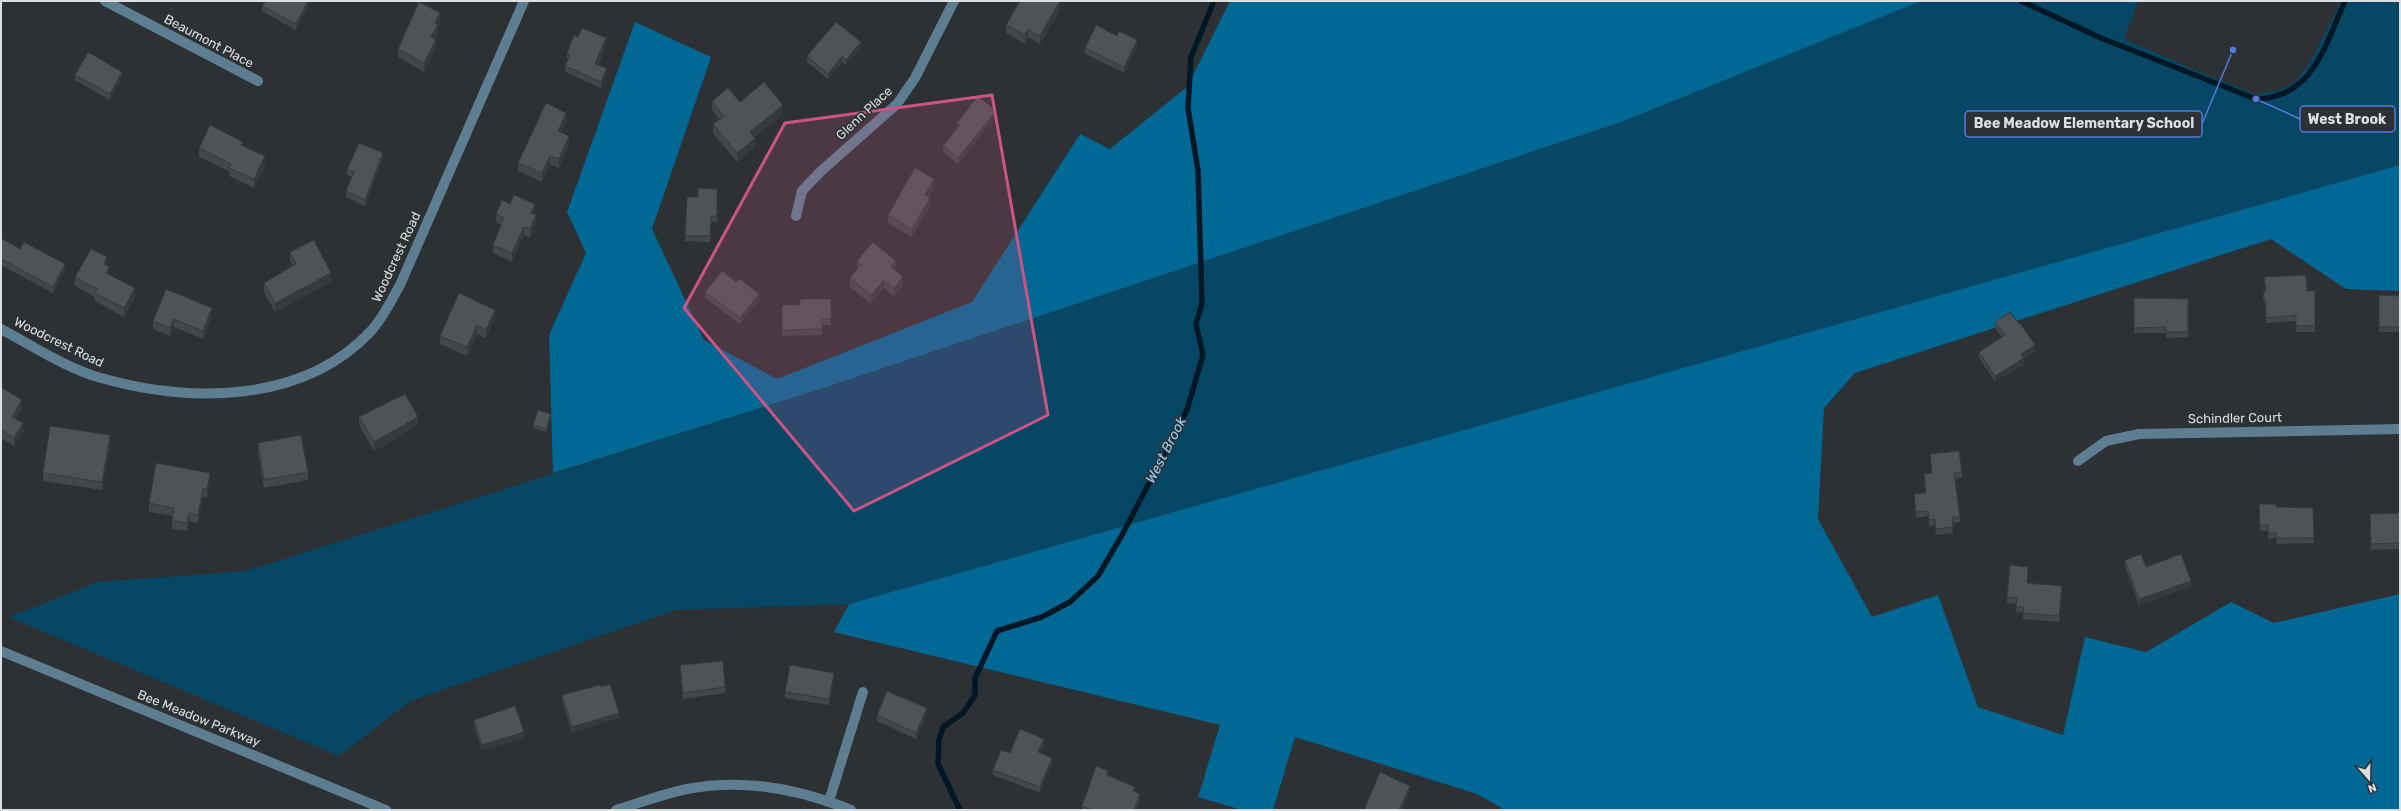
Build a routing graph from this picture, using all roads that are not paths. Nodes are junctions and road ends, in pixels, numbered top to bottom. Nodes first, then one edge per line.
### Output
1 (106, 1) edge
2 (524, 1) edge
3 (954, 1) edge
4 (258, 81) dead end
5 (796, 216) dead end
6 (1, 329) edge
7 (2400, 429) edge
8 (2078, 461) dead end
9 (1, 650) edge
10 (863, 692) dead end
11 (829, 801) junction
12 (386, 810) edge
13 (616, 810) edge
14 (851, 810) edge

1 - 4 street, Beaumont Place
2 - 6 street, Woodcrest Road
3 - 5 street, Glenn Place
7 - 8 street, Schindler Court
9 - 12 street, Bee Meadow Parkway
10 - 11 street
11 - 13 street
11 - 14 street

